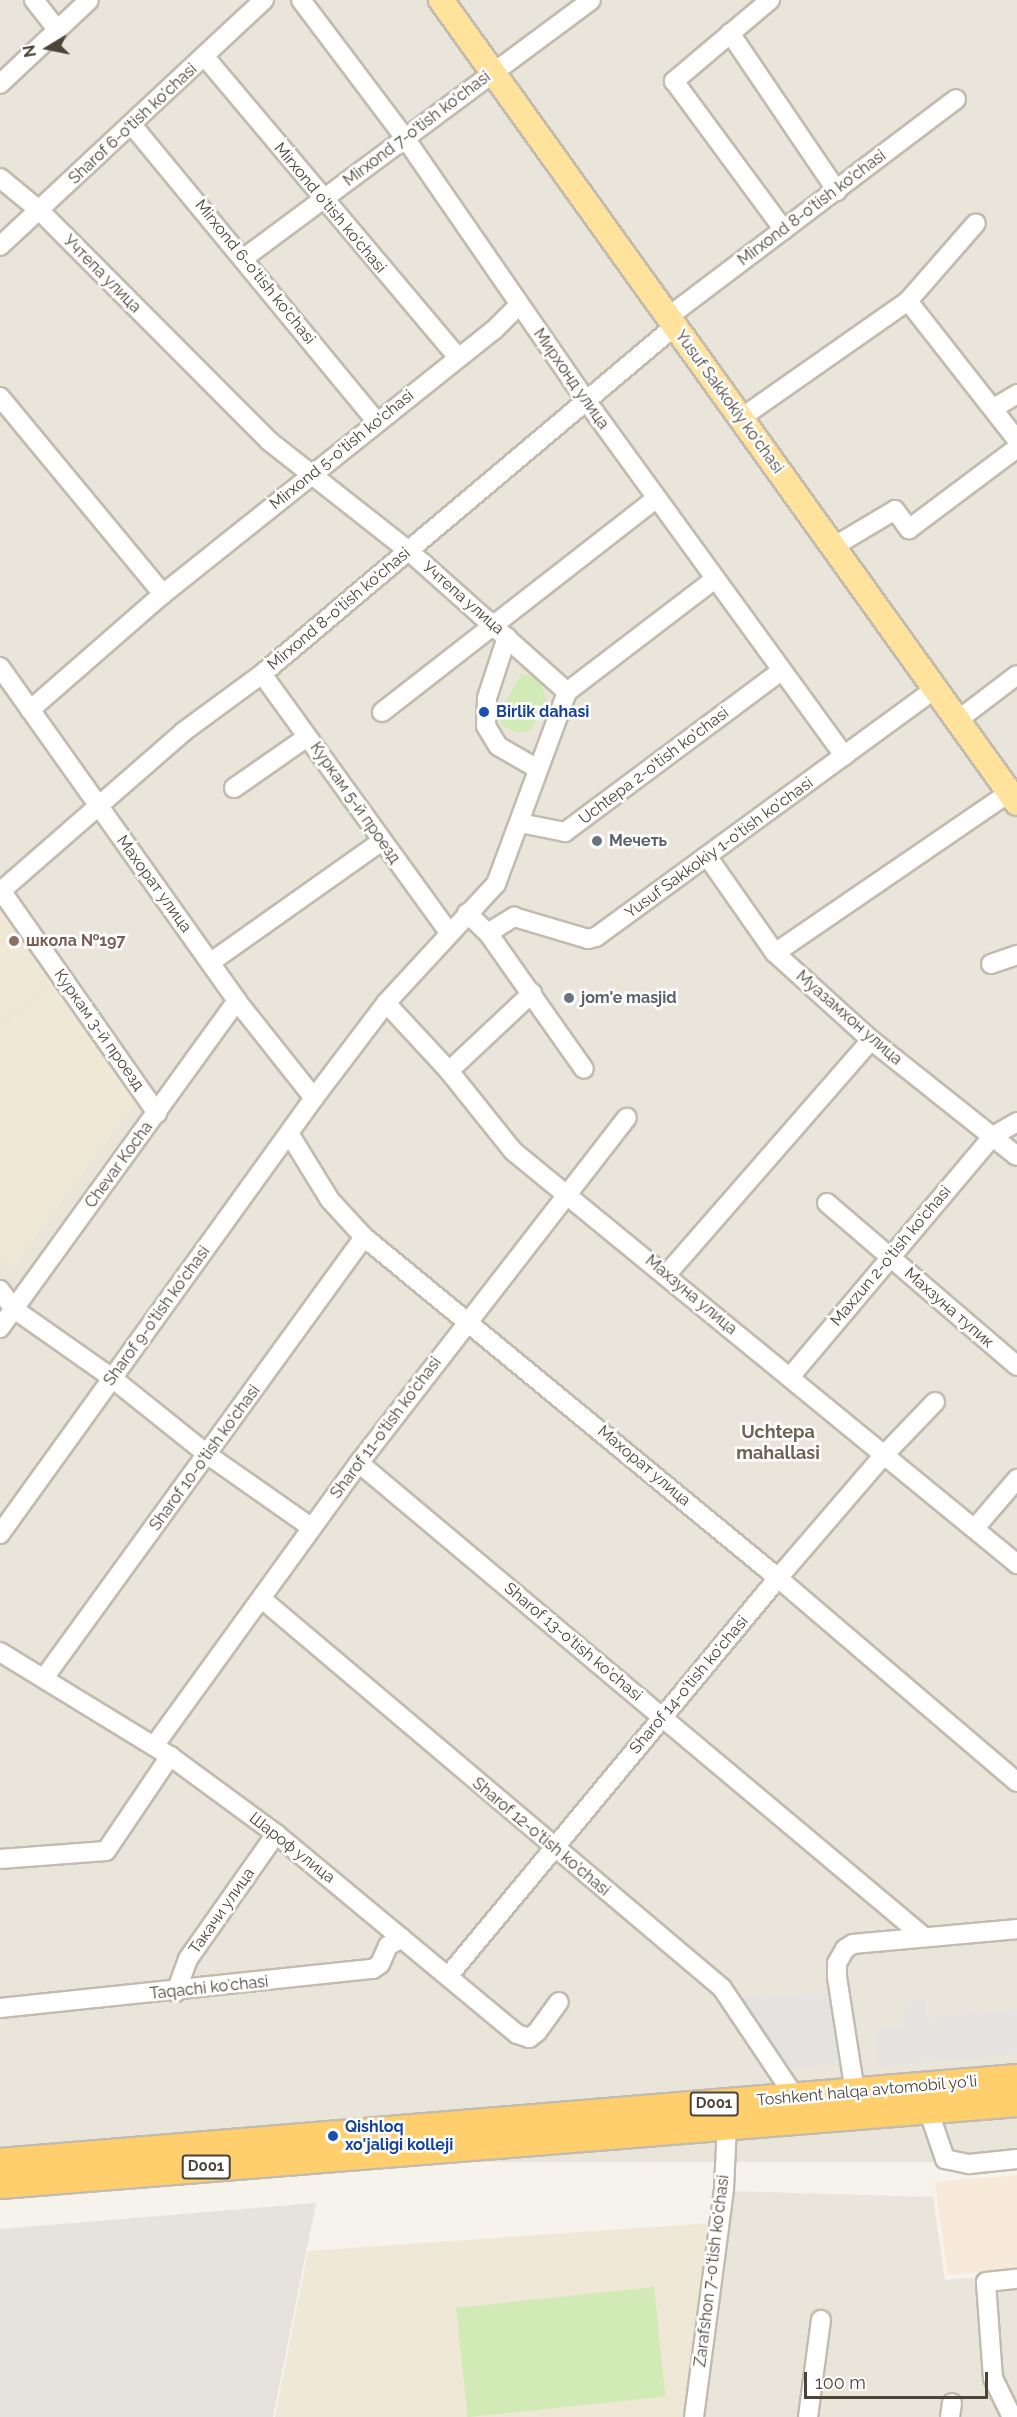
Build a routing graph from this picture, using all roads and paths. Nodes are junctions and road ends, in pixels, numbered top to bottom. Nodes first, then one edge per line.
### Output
1 (34, 0) edge
2 (89, 0) edge
3 (264, 0) edge
4 (301, 0) edge
5 (441, 0) edge
6 (591, 0) edge
7 (770, 0) edge
8 (58, 31) junction
9 (730, 33) junction
10 (205, 57) junction
11 (492, 71) junction
12 (0, 84) edge
13 (956, 99) dead end
14 (132, 125) junction
15 (405, 138) junction
16 (0, 178) edge
17 (837, 191) junction
18 (323, 200) junction
19 (39, 210) junction
20 (976, 223) dead end
21 (784, 230) junction
22 (0, 246) edge
23 (244, 258) junction
24 (908, 301) junction
25 (519, 305) junction
26 (671, 321) junction
27 (458, 357) junction
28 (1017, 394) edge
29 (0, 397) edge
30 (585, 399) junction
31 (993, 408) junction
32 (741, 418) junction
33 (376, 421) junction
34 (1017, 440) edge
35 (1017, 448) edge
36 (313, 474) junction
37 (657, 498) junction
38 (833, 547) junction
39 (409, 551) junction
40 (715, 579) junction
41 (163, 594) junction
42 (493, 624) junction
43 (507, 637) junction
44 (0, 667) edge
45 (780, 672) junction
46 (262, 674) junction
47 (1017, 675) edge
48 (935, 689) junction
49 (567, 692) junction
50 (30, 710) junction
51 (382, 712) dead end
52 (958, 720) junction
53 (307, 736) junction
54 (844, 756) junction
55 (538, 769) junction
56 (234, 788) dead end
57 (1012, 789) edge
58 (100, 809) junction
59 (520, 823) junction
60 (382, 841) junction
61 (707, 856) junction
62 (1, 890) edge
63 (467, 914) junction
64 (449, 932) junction
65 (488, 933) junction
66 (775, 953) junction
67 (1017, 955) edge
68 (211, 962) junction
69 (991, 964) dead end
70 (532, 993) junction
71 (237, 1001) junction
72 (386, 1003) junction
73 (871, 1040) junction
74 (584, 1069) dead end
75 (449, 1071) junction
76 (314, 1098) junction
77 (157, 1113) junction
78 (627, 1118) dead end
79 (1017, 1122) edge
80 (290, 1135) junction
81 (993, 1136) junction
82 (1017, 1156) edge
83 (565, 1193) junction
84 (827, 1203) dead end
85 (364, 1237) junction
86 (889, 1256) junction
87 (667, 1274) junction
88 (0, 1290) edge
89 (14, 1309) junction
90 (468, 1320) junction
91 (0, 1329) edge
92 (1017, 1366) edge
93 (790, 1377) junction
94 (112, 1378) junction
95 (935, 1402) dead end
96 (208, 1455) junction
97 (883, 1456) junction
98 (360, 1463) junction
99 (1017, 1479) edge
100 (311, 1527) junction
101 (975, 1528) junction
102 (0, 1534) edge
103 (1017, 1564) edge
104 (778, 1578) junction
105 (262, 1599) junction
106 (0, 1652) edge
107 (44, 1678) junction
108 (662, 1717) junction
109 (154, 1746) junction
110 (170, 1756) junction
111 (1017, 1782) edge
112 (276, 1834) junction
113 (554, 1849) junction
114 (0, 1859) edge
115 (1017, 1929) edge
116 (924, 1937) junction
117 (402, 1938) junction
118 (449, 1975) junction
119 (176, 1992) junction
120 (560, 2002) dead end
121 (0, 2007) edge
122 (1017, 2078) edge
123 (855, 2092) junction
124 (795, 2097) junction
125 (927, 2098) junction
126 (1017, 2102) edge
127 (645, 2121) junction
128 (727, 2125) junction
129 (1017, 2159) edge
130 (9, 2172) edge
131 (1017, 2279) edge
132 (821, 2320) dead end
133 (694, 2417) edge
134 (808, 2417) edge
135 (1012, 2417) edge

1 - 8 street
2 - 8 street
3 - 10 street, Sharof 6-o'tish ko'chasi
4 - 15 street, Мирхонд улица
5 - 11 main road, Yusuf Sakkokiy ko'chasi
6 - 11 street, Mirxond 7-o'tish ko'chasi
7 - 9 street
8 - 12 street
9 - 17 street
9 - 21 street
10 - 14 street, Sharof 6-o'tish ko'chasi
10 - 18 street, Mirxond o'tish ko'chasi
11 - 15 street, Mirxond 7-o'tish ko'chasi
11 - 26 main road, Yusuf Sakkokiy ko'chasi
13 - 17 street, Mirxond 8-o'tish ko'chasi
14 - 19 street, Sharof 6-o'tish ko'chasi
14 - 23 street, Mirxond 6-o'tish ko'chasi
15 - 18 street, Mirxond 7-o'tish ko'chasi
15 - 25 street, Мирхонд улица
16 - 19 street, Учтепа улица
17 - 21 street, Mirxond 8-o'tish ko'chasi
18 - 23 street, Mirxond 7-o'tish ko'chasi
18 - 27 street, Mirxond o'tish ko'chasi
19 - 22 street, Sharof 6-o'tish ko'chasi
19 - 36 street, Учтепа улица
20 - 24 street
21 - 26 street, Mirxond 8-o'tish ko'chasi
23 - 33 street, Mirxond 6-o'tish ko'chasi
24 - 31 street
24 - 32 street
25 - 27 street, Mirxond 5-o'tish ko'chasi
25 - 30 street, Мирхонд улица
26 - 30 street, Mirxond 8-o'tish ko'chasi
26 - 32 main road, Yusuf Sakkokiy ko'chasi
27 - 33 street, Mirxond 5-o'tish ko'chasi
28 - 31 street
29 - 41 street
30 - 37 street, Мирхонд улица
30 - 39 street, Mirxond 8-o'tish ko'chasi
31 - 34 street
32 - 38 main road, Yusuf Sakkokiy ko'chasi
33 - 36 street, Mirxond 5-o'tish ko'chasi
35 - 38 street
36 - 39 street, Учтепа улица
36 - 41 street, Mirxond 5-o'tish ko'chasi
37 - 40 street, Мирхонд улица
37 - 42 street
38 - 48 main road, Yusuf Sakkokiy ko'chasi
39 - 42 street, Учтепа улица
39 - 46 street, Mirxond 8-o'tish ko'chasi
40 - 45 street, Мирхонд улица
40 - 49 street
41 - 50 street, Mirxond 5-o'tish ko'chasi
42 - 43 street, Учтепа улица
42 - 51 street
43 - 49 street, Учтепа улица
43 - 55 street
44 - 50 street, Махорат улица
45 - 54 street, Мирхонд улица
45 - 59 street, Uchtepa 2-o'tish ko'chasi
46 - 53 street, Куркам 5-й проезд
46 - 58 street, Mirxond 8-o'tish ko'chasi
47 - 52 street
48 - 52 main road, Yusuf Sakkokiy ko'chasi
48 - 54 street, Yusuf Sakkokiy 1-o'tish ko'chasi
49 - 55 street
50 - 58 street, Махорат улица
52 - 57 main road, Yusuf Sakkokiy ko'chasi
53 - 56 street
53 - 60 street, Куркам 5-й проезд
54 - 61 street, Yusuf Sakkokiy 1-o'tish ko'chasi
55 - 59 street
57 - 66 street
58 - 62 street, Mirxond 8-o'tish ko'chasi
58 - 68 street, Махорат улица
59 - 63 street
60 - 64 street, Куркам 5-й проезд
60 - 68 street
61 - 65 street, Yusuf Sakkokiy 1-o'tish ko'chasi
61 - 66 street, Муазамхон улица
62 - 77 street, Куркам 3-й проезд
63 - 64 street
63 - 65 street
64 - 72 street
65 - 70 street
66 - 73 street, Муазамхон улица
67 - 69 street
68 - 71 street, Махорат улица
70 - 74 street
70 - 75 street
71 - 76 street, Махорат улица
71 - 77 street, Chevar Kocha
72 - 75 street, Махзуна улица
72 - 76 street
73 - 81 street, Муазамхон улица
73 - 87 street
75 - 83 street, Махзуна улица
76 - 80 street, Sharof 9-o'tish ko'chasi
77 - 89 street, Chevar Kocha
78 - 83 street, Sharof 11-o'tish ko'chasi
79 - 81 street, Maxzun 2-o'tish ko'chasi
80 - 85 street, Махорат улица
80 - 94 street, Sharof 9-o'tish ko'chasi
81 - 82 street, Муазамхон улица
81 - 86 street, Maxzun 2-o'tish ko'chasi
83 - 87 street, Махзуна улица
83 - 90 street, Sharof 11-o'tish ko'chasi
84 - 86 street, Махзуна тупик
85 - 90 street, Махорат улица
85 - 96 street, Sharof 10-o'tish ko'chasi
86 - 92 street, Махзуна тупик
86 - 93 street, Maxzun 2-o'tish ko'chasi
87 - 93 street, Махзуна улица
88 - 89 street
89 - 91 street, Chevar Kocha
89 - 94 street
90 - 98 street, Sharof 11-o'tish ko'chasi
90 - 104 street, Махорат улица
93 - 97 street, Махзуна улица
94 - 96 street
94 - 102 street, Sharof 9-o'tish ko'chasi
95 - 97 street, Sharof 14-o'tish ko'chasi
96 - 100 street
96 - 107 street, Sharof 10-o'tish ko'chasi
97 - 101 street, Махзуна улица
97 - 104 street, Sharof 14-o'tish ko'chasi
98 - 100 street, Sharof 11-o'tish ko'chasi
98 - 108 street, Sharof 13-o'tish ko'chasi
99 - 101 street
100 - 105 street, Sharof 11-o'tish ko'chasi
101 - 103 street, Махзуна улица
104 - 108 street, Sharof 14-o'tish ko'chasi
104 - 111 street, Махорат улица
105 - 109 street, Sharof 11-o'tish ko'chasi
105 - 113 street, Sharof 12-o'tish ko'chasi
106 - 107 street, Шароф улица
107 - 109 street, Шароф улица
108 - 113 street, Sharof 14-o'tish ko'chasi
108 - 116 street, Sharof 13-o'tish ko'chasi
109 - 110 street, Шароф улица
110 - 112 street, Шароф улица
110 - 114 street
112 - 117 street, Шароф улица
112 - 119 street, Такачи улица
113 - 118 street, Sharof 14-o'tish ko'chasi
113 - 124 street, Sharof 12-o'tish ko'chasi
115 - 116 street
116 - 123 street
117 - 118 street, Шароф улица
117 - 119 street, Taqachi koʻchasi
118 - 120 street, Шароф улица
119 - 121 street, Taqachi koʻchasi
122 - 125 highway, Toshkent halqa avtomobil yo'li / D001
123 - 124 highway, Toshkent halqa avtomobil yo'li / D001
123 - 125 highway, Toshkent halqa avtomobil yo'li / D001
124 - 127 highway, Toshkent halqa avtomobil yo'li / D001
125 - 126 highway, Toshkent halqa avtomobil yo'li / D001
125 - 128 highway, Toshkent halqa avtomobil yo'li / D001
125 - 129 street
127 - 128 highway, Toshkent halqa avtomobil yo'li / D001
127 - 130 highway, Toshkent halqa avtomobil yo'li / D001
128 - 133 street, Zarafshon 7-o'tish ko'chasi
131 - 135 street
132 - 134 street

